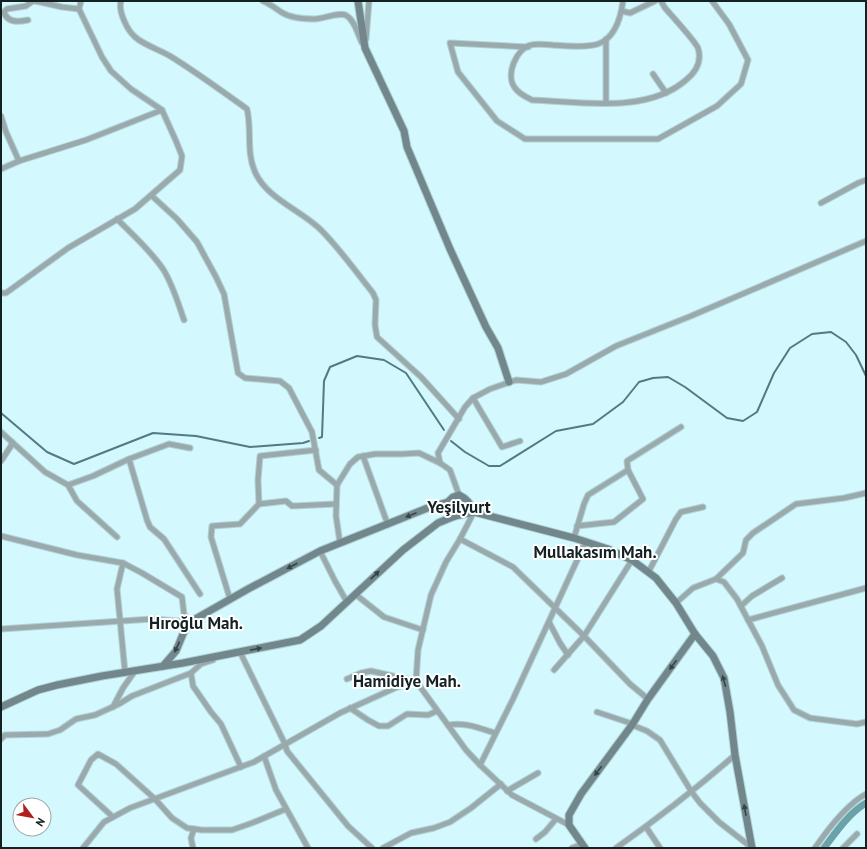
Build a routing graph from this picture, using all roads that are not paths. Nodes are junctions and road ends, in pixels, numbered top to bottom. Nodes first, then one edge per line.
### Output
1 (81, 1) edge
2 (121, 1) edge
3 (263, 1) edge
4 (358, 1) edge
5 (370, 1) edge
6 (623, 1) edge
7 (655, 1) edge
8 (661, 1) edge
9 (712, 1) edge
10 (80, 9) junction
11 (622, 11) junction
12 (28, 20) dead end
13 (606, 39) junction
14 (528, 46) junction
15 (365, 48) junction
16 (653, 74) dead end
17 (666, 93) junction
18 (606, 103) junction
19 (162, 110) junction
20 (1, 116) edge
21 (19, 161) junction
22 (1, 169) edge
23 (866, 180) edge
24 (152, 196) junction
25 (821, 203) dead end
26 (117, 219) junction
27 (866, 241) edge
28 (1, 293) edge
29 (184, 320) dead end
30 (509, 382) junction
31 (473, 398) junction
32 (459, 419) junction
33 (681, 427) dead end
34 (1, 432) edge
35 (520, 441) dead end
36 (12, 442) junction
37 (190, 448) dead end
38 (316, 450) junction
39 (362, 456) junction
40 (129, 459) junction
41 (1, 461) edge
42 (440, 462) junction
43 (628, 470) junction
44 (68, 485) junction
45 (337, 485) junction
46 (866, 493) edge
47 (459, 495) junction
48 (448, 502) junction
49 (259, 504) junction
50 (336, 504) junction
51 (703, 507) dead end
52 (474, 512) junction
53 (455, 516) junction
54 (388, 525) junction
55 (578, 526) junction
56 (1, 536) edge
57 (117, 537) dead end
58 (574, 538) junction
59 (460, 539) junction
60 (586, 541) junction
61 (340, 543) junction
62 (320, 551) junction
63 (632, 560) junction
64 (123, 563) junction
65 (649, 571) junction
66 (782, 578) dead end
67 (716, 579) junction
68 (866, 588) edge
69 (200, 594) dead end
70 (356, 594) junction
71 (230, 599) junction
72 (347, 602) junction
73 (676, 603) junction
74 (741, 606) junction
75 (555, 609) junction
76 (748, 620) junction
77 (119, 622) junction
78 (190, 622) junction
79 (549, 622) junction
80 (1, 629) edge
81 (423, 630) junction
82 (695, 634) junction
83 (584, 636) junction
84 (240, 652) junction
85 (227, 655) junction
86 (568, 655) junction
87 (163, 666) junction
88 (135, 670) junction
89 (554, 670) dead end
90 (125, 672) junction
91 (191, 673) junction
92 (347, 679) dead end
93 (416, 681) junction
94 (123, 688) junction
95 (648, 699) junction
96 (126, 700) junction
97 (1, 707) edge
98 (113, 707) junction
99 (350, 708) junction
100 (437, 711) junction
101 (597, 712) dead end
102 (866, 722) edge
103 (448, 725) junction
104 (632, 725) junction
105 (495, 733) junction
106 (1, 739) edge
107 (285, 744) junction
108 (735, 755) junction
109 (264, 756) junction
110 (480, 765) junction
111 (240, 767) junction
112 (538, 773) dead end
113 (501, 784) junction
114 (507, 791) junction
115 (691, 792) junction
116 (866, 794) edge
117 (155, 799) junction
118 (286, 809) junction
119 (113, 817) junction
120 (556, 819) junction
121 (569, 825) junction
122 (646, 827) junction
123 (194, 829) junction
124 (857, 834) dead end
125 (536, 839) dead end
126 (583, 846) edge
127 (752, 847) edge
128 (83, 848) edge
129 (193, 848) edge
130 (308, 848) edge
131 (372, 848) edge
132 (383, 848) edge
133 (572, 848) edge
134 (616, 848) edge
135 (660, 848) edge
136 (815, 848) edge
137 (842, 848) edge

1 - 10 street
2 - 32 street
3 - 15 street
4 - 15 main road
5 - 15 street
6 - 11 street
7 - 11 street
8 - 17 street
9 - 14 street
10 - 12 street
10 - 19 street
11 - 13 street
13 - 14 street
13 - 18 street
14 - 18 street
15 - 30 main road
16 - 17 street
17 - 18 street
19 - 21 street
19 - 24 street
20 - 21 street
21 - 22 street
23 - 25 street
24 - 26 street
24 - 38 street
26 - 28 street
26 - 29 street
27 - 30 street
30 - 31 street
31 - 32 street
31 - 35 street
32 - 42 street
33 - 43 street
34 - 36 street
36 - 41 street
36 - 44 street
37 - 40 street
38 - 45 street
38 - 49 street
39 - 42 street
39 - 45 street
39 - 54 street
40 - 44 street
40 - 69 street
42 - 47 street
43 - 55 street
43 - 55 street
44 - 57 street
45 - 50 street
46 - 67 street
47 - 48 main road
47 - 52 main road
48 - 53 main road
48 -> 54 main road
49 - 50 street
49 - 71 street
50 - 61 street
51 - 65 street
52 - 53 main road
52 - 58 main road
52 - 59 street
70 -> 53 main road
54 - 61 main road
55 - 58 street
56 - 64 street
58 - 60 main road
59 - 75 street
59 - 81 street
60 - 63 main road
60 - 75 street
61 - 62 main road
62 -> 71 main road
62 - 72 street
63 - 65 main road
63 - 83 street
64 - 77 street
64 - 78 street
65 - 73 main road
66 - 74 street
67 - 73 street
67 - 74 street
68 - 76 street
70 - 72 main road
70 - 81 street
71 - 78 main road
84 -> 72 main road
73 - 82 main road
74 - 76 street
75 - 79 street
75 - 83 street
76 - 102 street
77 - 78 street
77 - 80 street
77 - 90 street
78 -> 87 main road
79 - 86 street
79 - 105 street
81 - 93 street
82 -> 95 main road
108 -> 82 main road
83 - 86 street
83 - 95 street
84 - 85 main road
84 - 107 street
85 - 87 main road
85 - 91 street
86 - 89 street
87 - 88 main road
88 - 90 main road
88 - 94 street
90 - 97 main road
91 - 96 street
91 - 111 street
92 - 93 street
93 - 99 street
93 - 100 street
94 - 96 street
94 - 98 street
95 - 104 main road
96 - 98 street
98 - 106 street
99 - 100 street
99 - 107 street
100 - 103 street
101 - 104 street
103 - 105 street
103 - 110 street
104 - 115 street
104 -> 121 main road
105 - 110 street
107 - 109 street
107 - 131 street
108 - 115 street
127 -> 108 main road
109 - 111 street
109 - 118 street
110 - 113 street
111 - 117 street
112 - 114 street
113 - 114 street
113 - 132 street
114 - 120 street
115 - 122 street
115 - 127 street
116 - 136 street
117 - 119 street
117 - 119 street
117 - 123 street
118 - 123 street
118 - 130 street
119 - 128 street
120 - 121 street
120 - 125 street
121 - 126 main road
122 - 134 street
122 - 135 street
123 - 129 street
124 - 137 street
126 - 133 street

